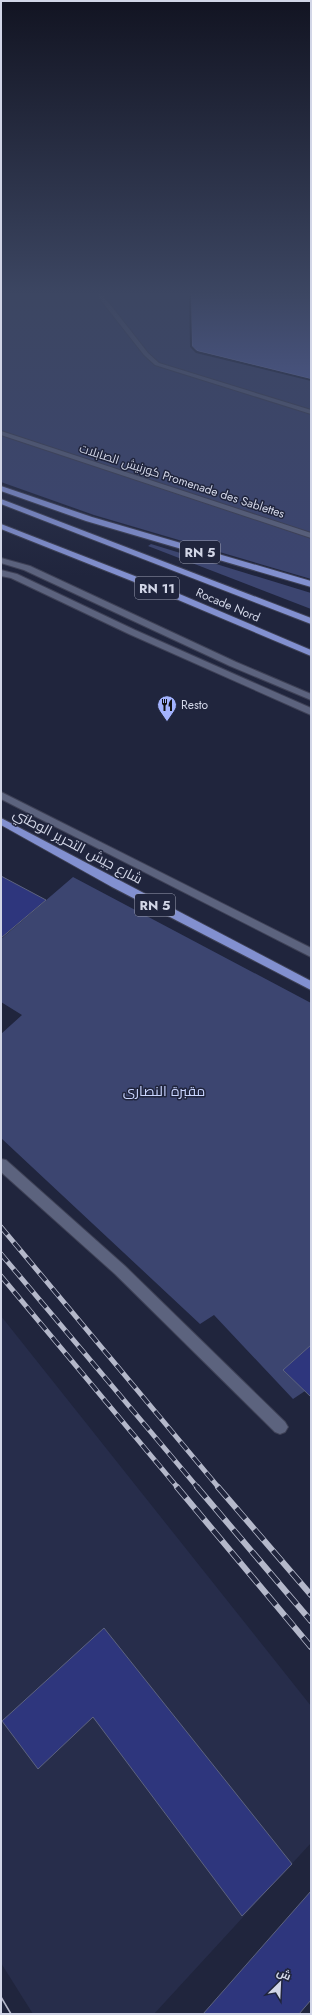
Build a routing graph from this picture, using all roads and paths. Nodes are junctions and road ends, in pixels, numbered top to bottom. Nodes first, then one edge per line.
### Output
1 (235, 388) edge
2 (311, 412) edge
3 (1, 433) edge
4 (1, 488) edge
5 (1, 501) edge
6 (1, 526) edge
7 (311, 536) edge
8 (1, 560) edge
9 (1, 573) edge
10 (311, 584) edge
11 (311, 621) edge
12 (311, 653) edge
13 (311, 697) edge
14 (311, 712) edge
15 (1, 795) edge
16 (1, 822) edge
17 (311, 953) edge
18 (311, 986) edge
19 (1, 1164) edge
20 (280, 1427) dead end

1 - 2 street
3 - 7 street, كورنيش الصابلات Promenade des Sablettes
4 - 10 highway, RN 5
5 - 11 highway, Rocade Nord / RN 11
6 - 12 highway, Rocade Nord / RN 11
8 - 13 street
9 - 14 street
15 - 17 street
16 - 18 highway, شارع جيش التحرير الوطني / RN 5
19 - 20 street

